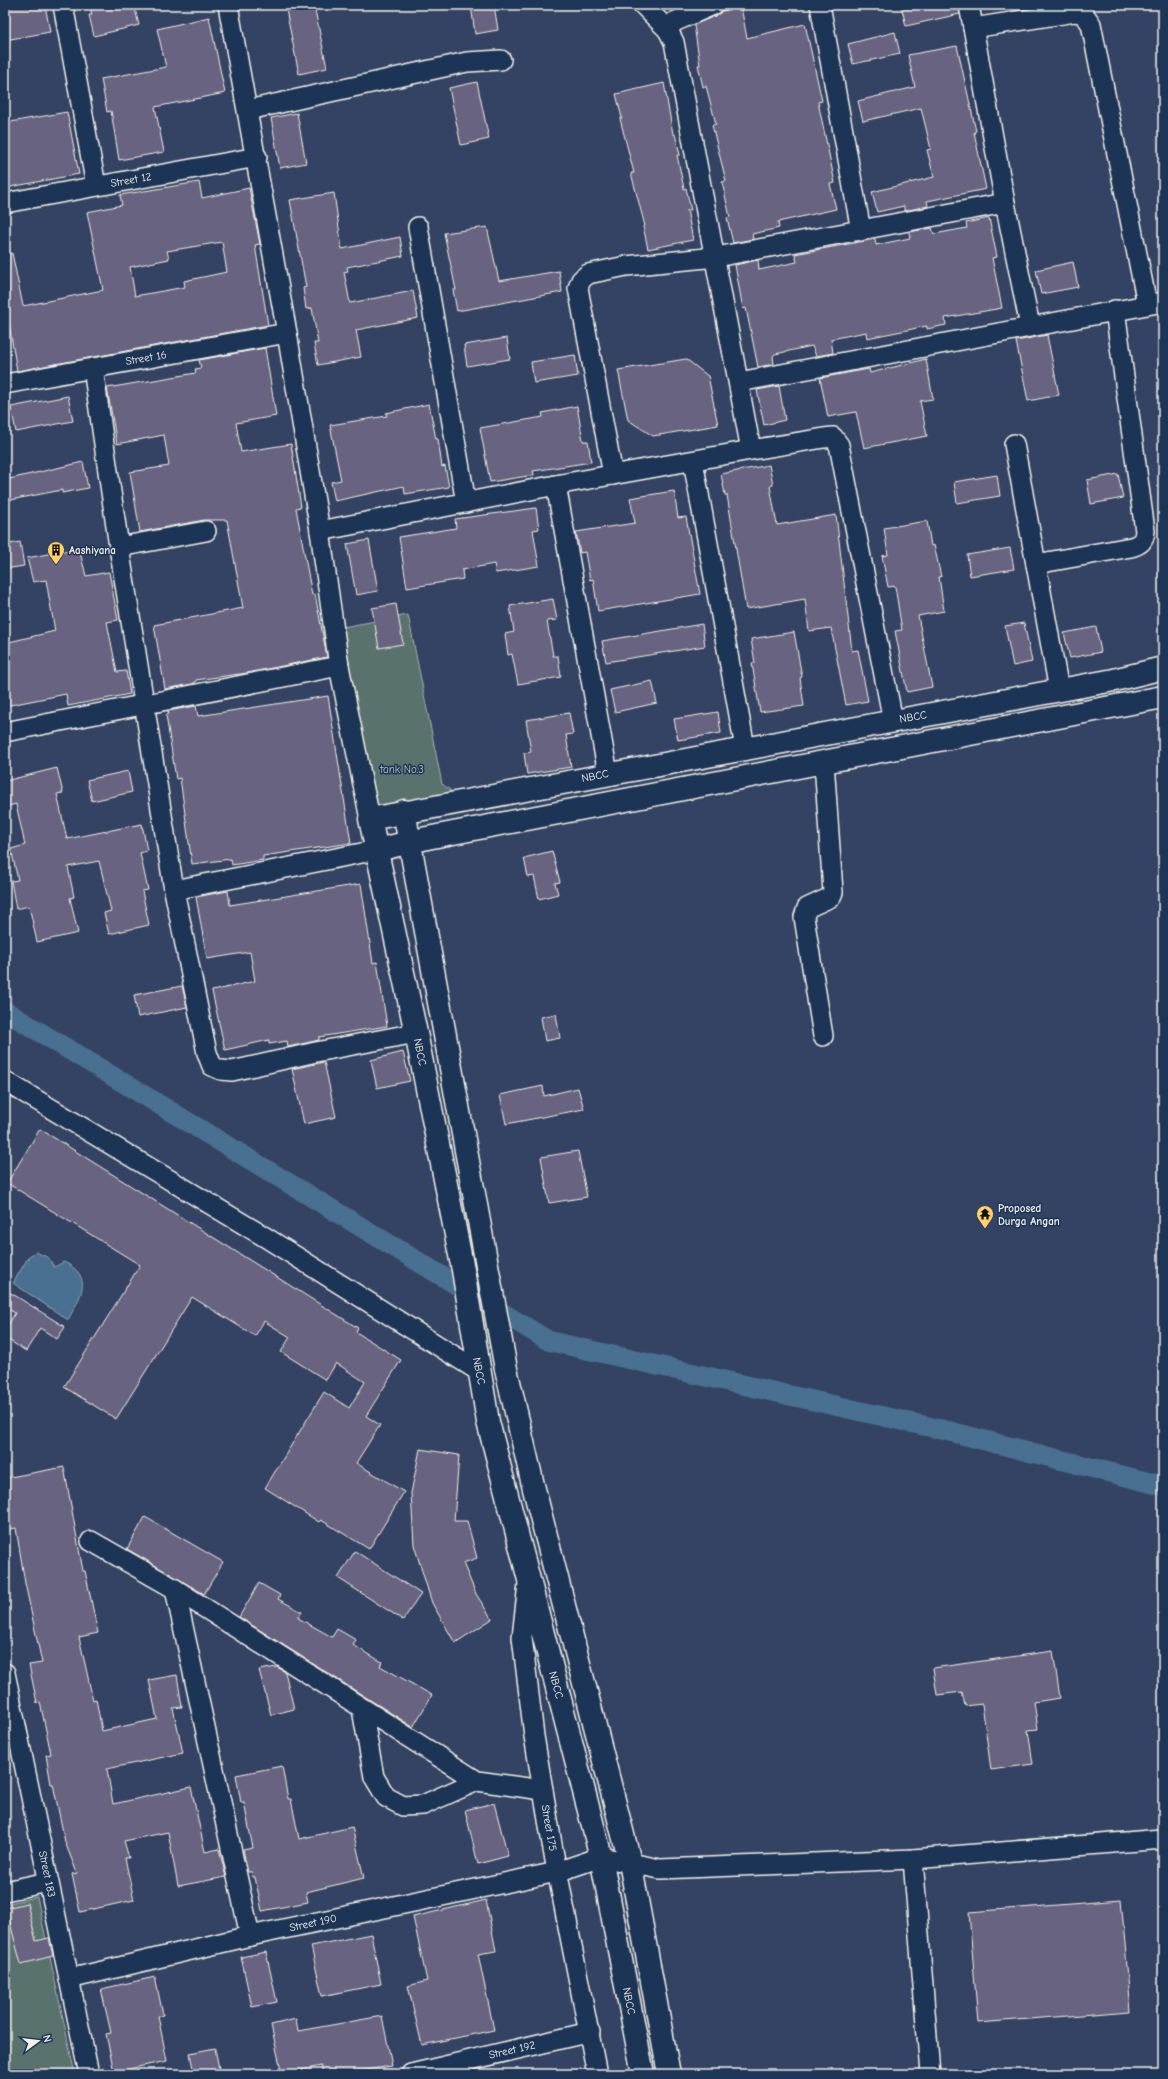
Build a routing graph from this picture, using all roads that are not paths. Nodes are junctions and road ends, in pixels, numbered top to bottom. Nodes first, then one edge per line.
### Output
1 (63, 5) edge
2 (228, 5) edge
3 (643, 5) edge
4 (714, 5) edge
5 (820, 5) edge
6 (969, 5) edge
7 (973, 28) junction
8 (668, 30) junction
9 (500, 60) dead end
10 (248, 110) junction
11 (257, 157) junction
12 (96, 186) junction
13 (5, 203) edge
14 (1005, 203) junction
15 (418, 227) dead end
16 (861, 230) junction
17 (716, 257) junction
18 (1155, 303) edge
19 (1115, 310) junction
20 (1030, 326) junction
21 (287, 333) junction
22 (93, 368) junction
23 (739, 382) junction
24 (5, 384) edge
25 (1014, 444) dead end
26 (752, 450) junction
27 (693, 461) junction
28 (613, 475) junction
29 (556, 485) junction
30 (466, 503) junction
31 (320, 531) junction
32 (206, 532) dead end
33 (119, 547) junction
34 (1036, 564) junction
35 (339, 666) junction
36 (1163, 668) edge
37 (1059, 690) junction
38 (1163, 697) edge
39 (144, 705) junction
40 (893, 721) junction
41 (5, 732) edge
42 (745, 748) junction
43 (824, 762) junction
44 (608, 774) junction
45 (404, 812) junction
46 (370, 819) junction
47 (410, 843) junction
48 (377, 850) junction
49 (174, 890) junction
50 (416, 1033) junction
51 (823, 1036) dead end
52 (5, 1081) edge
53 (470, 1316) junction
54 (496, 1317) junction
55 (478, 1366) junction
56 (91, 1541) dead end
57 (528, 1580) junction
58 (175, 1589) junction
59 (5, 1673) edge
60 (362, 1709) junction
61 (477, 1781) junction
62 (543, 1790) junction
63 (1163, 1839) edge
64 (601, 1857) junction
65 (913, 1859) junction
66 (630, 1862) junction
67 (557, 1872) junction
68 (48, 1882) junction
69 (5, 1891) edge
70 (250, 1936) junction
71 (69, 1979) junction
72 (590, 2032) junction
73 (89, 2074) edge
74 (411, 2074) edge
75 (597, 2074) edge
76 (643, 2074) edge
77 (669, 2074) edge
78 (930, 2074) edge

1 - 12 street
2 - 10 street
3 - 8 street
4 - 8 street
5 - 16 street
6 - 7 street
7 - 14 street
7 - 18 street
8 - 17 street
9 - 10 street
10 - 11 street
11 - 12 street, Street 12
11 - 21 street
12 - 13 street, Street 12
14 - 16 street
14 - 20 street
15 - 30 street
16 - 17 street
17 - 23 street
17 - 28 street
18 - 19 street
19 - 20 street
19 - 34 street
20 - 23 street
21 - 22 street, Street 16
21 - 31 street
22 - 24 street, Street 16
22 - 33 street
23 - 26 street
25 - 34 street
26 - 27 street
26 - 40 street
27 - 28 street
27 - 42 street
28 - 29 street
29 - 30 street
29 - 44 street
30 - 31 street
31 - 35 street
32 - 33 street
33 - 39 street
34 - 37 street
35 - 39 street
35 - 46 street
36 - 37 street, NBCC
37 - 40 street, NBCC
38 - 43 street
39 - 41 street
39 - 49 street
40 - 42 street, NBCC
42 - 44 street, NBCC
43 - 47 street
43 - 51 street
44 - 45 street, NBCC
45 - 46 street, NBCC
45 - 47 street
46 - 48 street, NBCC
47 - 48 street
47 - 54 street
48 - 49 street
48 - 50 street, NBCC
49 - 50 street
50 - 53 street, NBCC
52 - 55 street
53 - 54 street
53 - 55 street, NBCC
54 - 66 street
55 - 57 street, NBCC
56 - 58 street
57 - 62 street, Street 175
57 - 64 street, NBCC
58 - 60 street
58 - 70 street
59 - 68 street, Street 183
60 - 61 street
60 - 61 street
61 - 62 street
62 - 67 street, Street 175
63 - 65 street
64 - 66 street
64 - 67 street, Street 190
64 - 76 street, NBCC
65 - 66 street
65 - 78 street
66 - 77 street
67 - 70 street, Street 190
67 - 72 street, Street 175
68 - 69 street
68 - 71 street, Street 183
70 - 71 street, Street 190
71 - 73 street, Street 183
72 - 74 street, Street 192
72 - 75 street, Street 175

